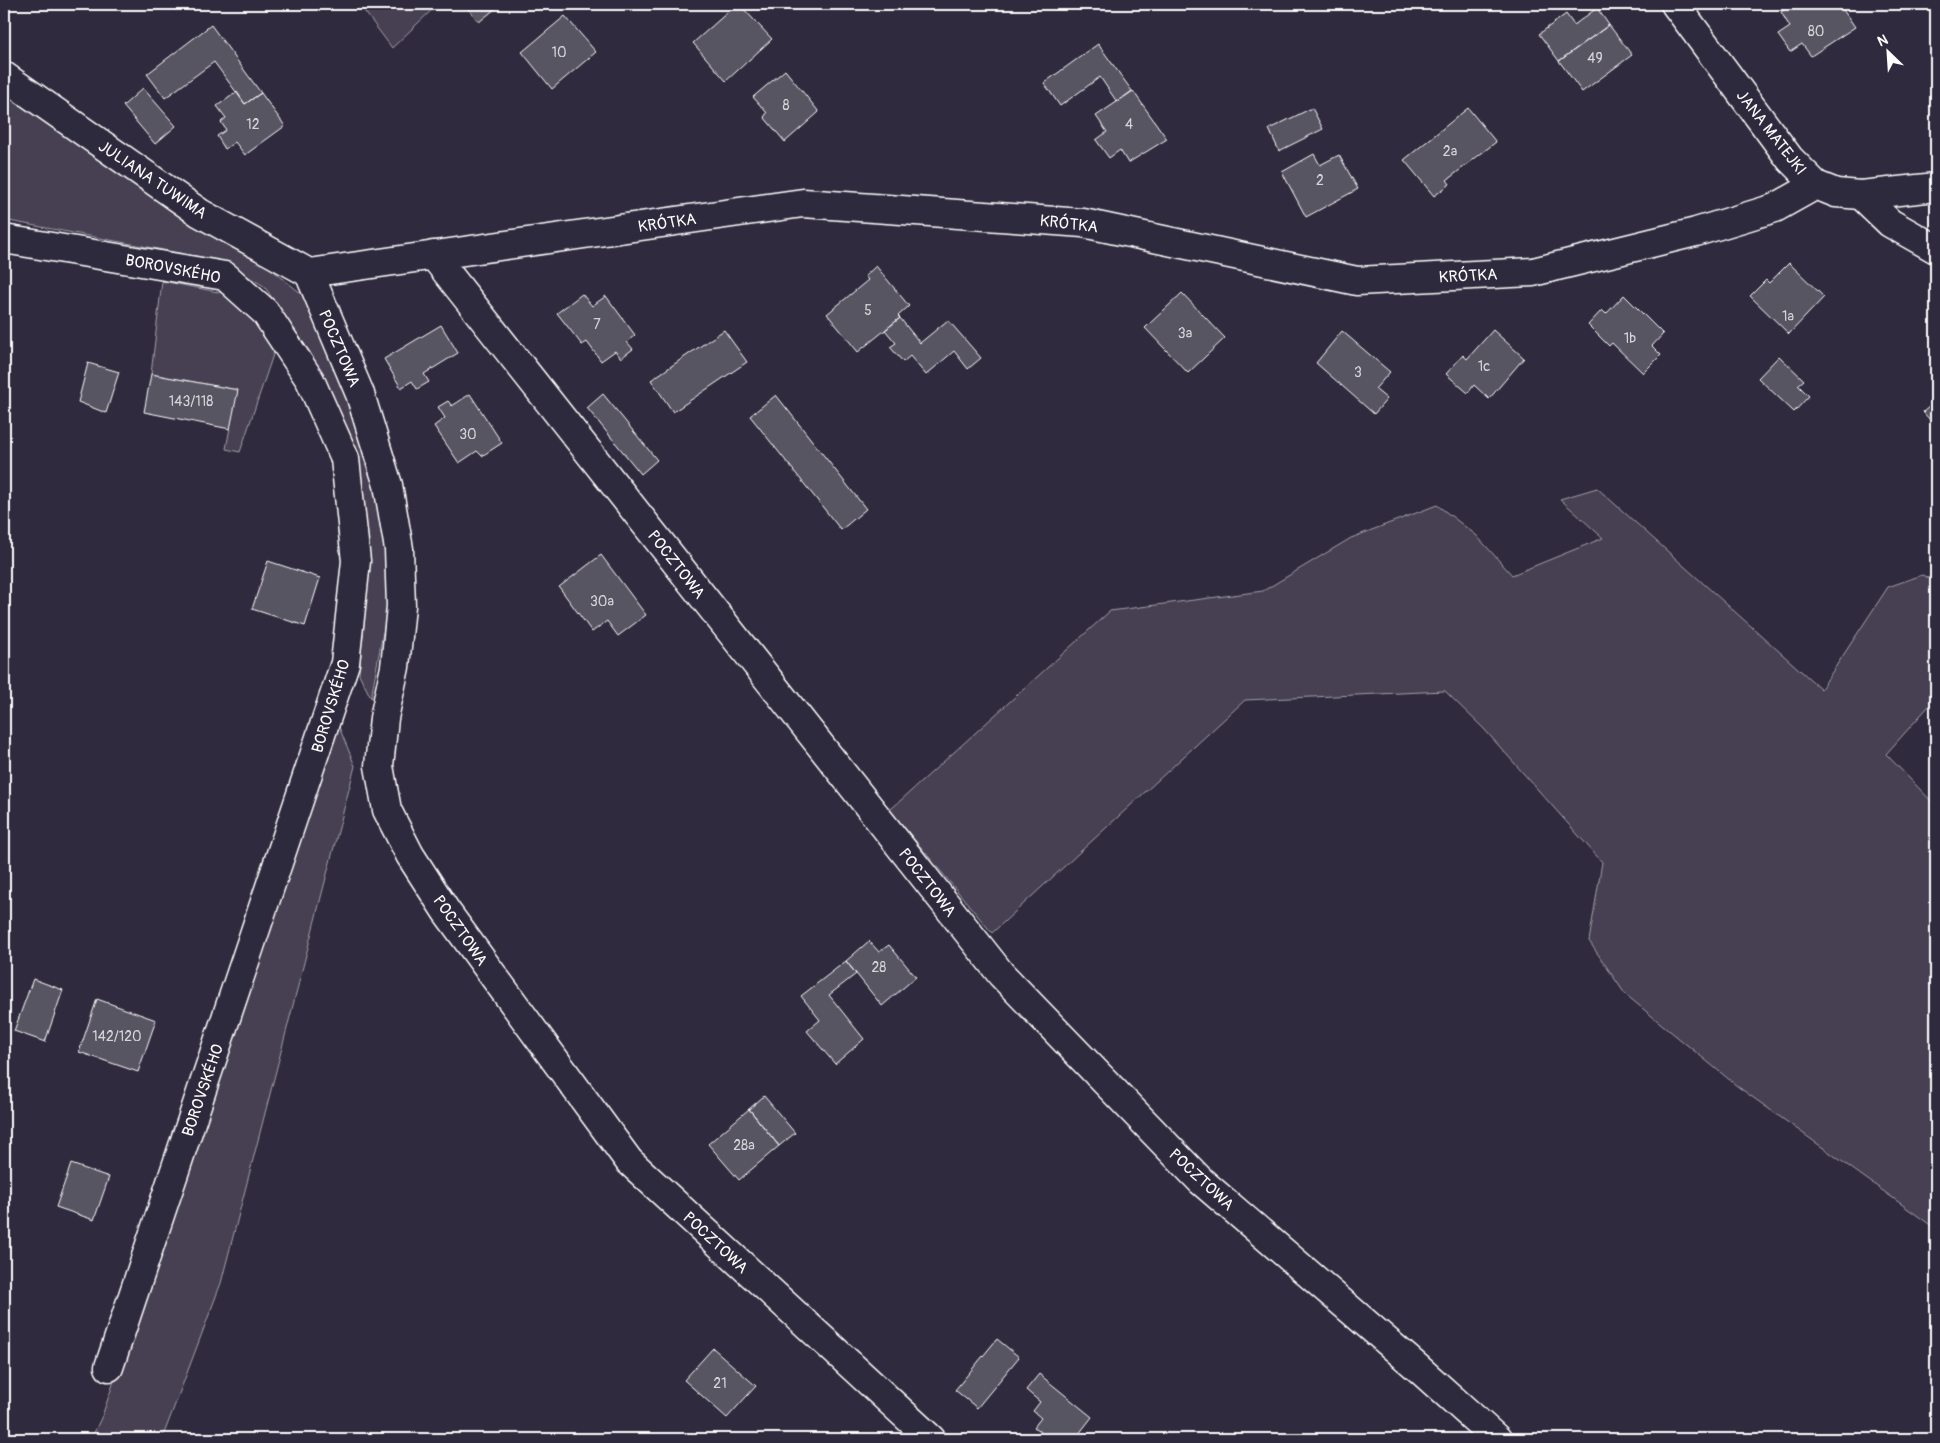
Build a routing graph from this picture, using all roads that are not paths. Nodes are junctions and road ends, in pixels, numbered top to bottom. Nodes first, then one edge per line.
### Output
1 (1675, 4) edge
2 (4, 76) edge
3 (1816, 185) junction
4 (1936, 186) edge
5 (1861, 195) junction
6 (4, 239) edge
7 (1936, 249) edge
8 (433, 256) junction
9 (309, 273) junction
10 (109, 1366) dead end
11 (931, 1439) edge
12 (1497, 1439) edge

1 - 3 street, JANA MATEJKI
2 - 9 street, JULIANA TUWIMA
3 - 5 street, JANA MATEJKI
3 - 8 street, KRÓTKA
4 - 5 street, JANA MATEJKI
5 - 7 street
6 - 10 street, BOROVSKÉHO
8 - 9 street, KRÓTKA
8 - 12 street, POCZTOWA
9 - 11 street, POCZTOWA

